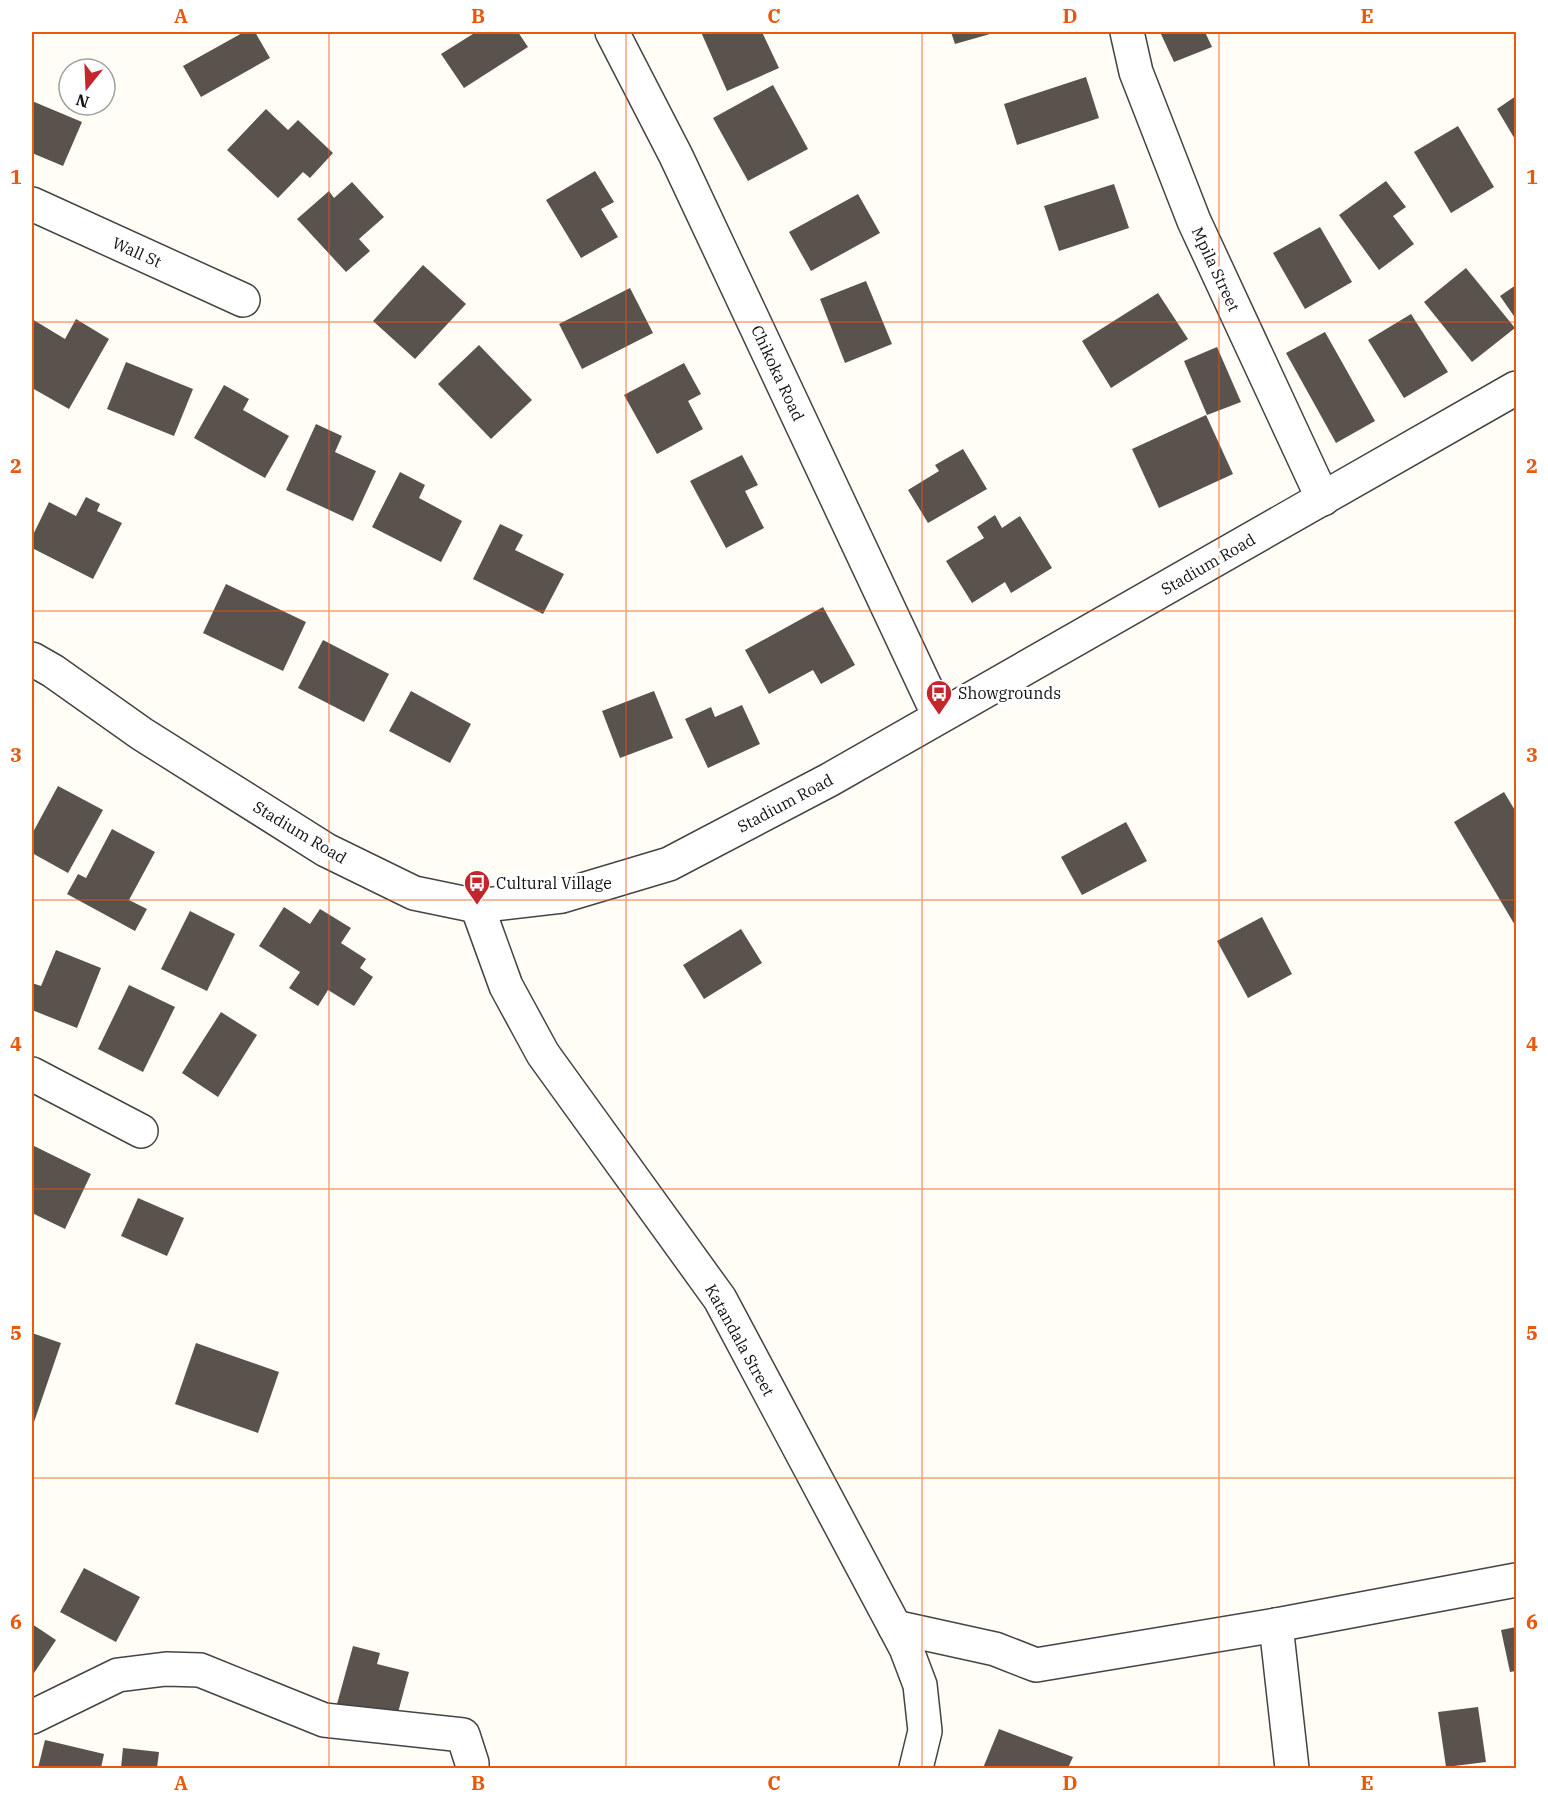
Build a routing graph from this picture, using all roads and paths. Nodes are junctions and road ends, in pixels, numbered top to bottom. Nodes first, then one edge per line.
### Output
1 (612, 32) edge
2 (1127, 32) edge
3 (32, 204) edge
4 (243, 300) dead end
5 (1516, 388) edge
6 (1323, 499) junction
7 (32, 658) edge
8 (939, 716) junction
9 (477, 906) junction
10 (32, 1074) edge
11 (141, 1131) dead end
12 (1516, 1580) edge
13 (1276, 1624) junction
14 (895, 1627) junction
15 (32, 1717) edge
16 (472, 1768) edge
17 (916, 1768) edge
18 (1292, 1768) edge

1 - 8 street, Chikoka Road
2 - 6 street, Mpila Street
3 - 4 street, Wall St
5 - 6 street, Stadium Road
6 - 8 street, Stadium Road
7 - 9 street, Stadium Road
8 - 9 street, Stadium Road
9 - 14 street, Katandala Street
10 - 11 street
12 - 13 street
13 - 14 street
13 - 18 street
14 - 17 street, Katandala Street
15 - 16 street

